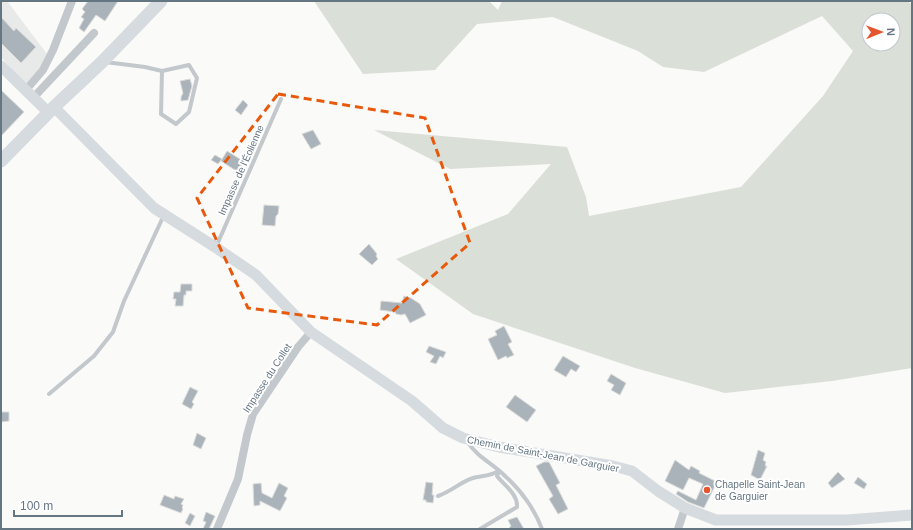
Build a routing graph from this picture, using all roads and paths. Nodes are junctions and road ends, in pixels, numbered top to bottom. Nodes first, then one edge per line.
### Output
1 (72, 1) edge
2 (160, 1) edge
3 (94, 33) dead end
4 (102, 62) junction
5 (1, 66) edge
6 (162, 71) junction
7 (30, 94) junction
8 (281, 99) dead end
9 (51, 110) junction
10 (1, 160) edge
11 (164, 214) junction
12 (215, 247) junction
13 (311, 332) junction
14 (49, 394) dead end
15 (465, 439) junction
16 (499, 471) junction
17 (438, 496) dead end
18 (685, 508) junction
19 (912, 515) edge
20 (217, 529) edge
21 (480, 529) edge
22 (542, 529) edge
23 (678, 529) edge

1 - 7 street
2 - 4 main road
3 - 7 street
4 - 6 lane
4 - 9 main road
5 - 7 street, Chemin de Saint-Jean de Garguier
6 - 6 lane
7 - 9 street, Chemin de Saint-Jean de Garguier
8 - 12 lane, Impasse de l'Éolienne
9 - 10 main road
9 - 11 street, Chemin de Saint-Jean de Garguier
11 - 12 street, Chemin de Saint-Jean de Garguier
11 - 14 lane
12 - 13 street, Chemin de Saint-Jean de Garguier
13 - 15 street, Chemin de Saint-Jean de Garguier
13 - 20 street, Impasse du Collet
15 - 16 lane
15 - 18 street, Chemin de Saint-Jean de Garguier
16 - 17 lane
16 - 21 lane
16 - 22 lane
18 - 19 street, Chemin de Saint-Jean de Garguier
18 - 23 street

